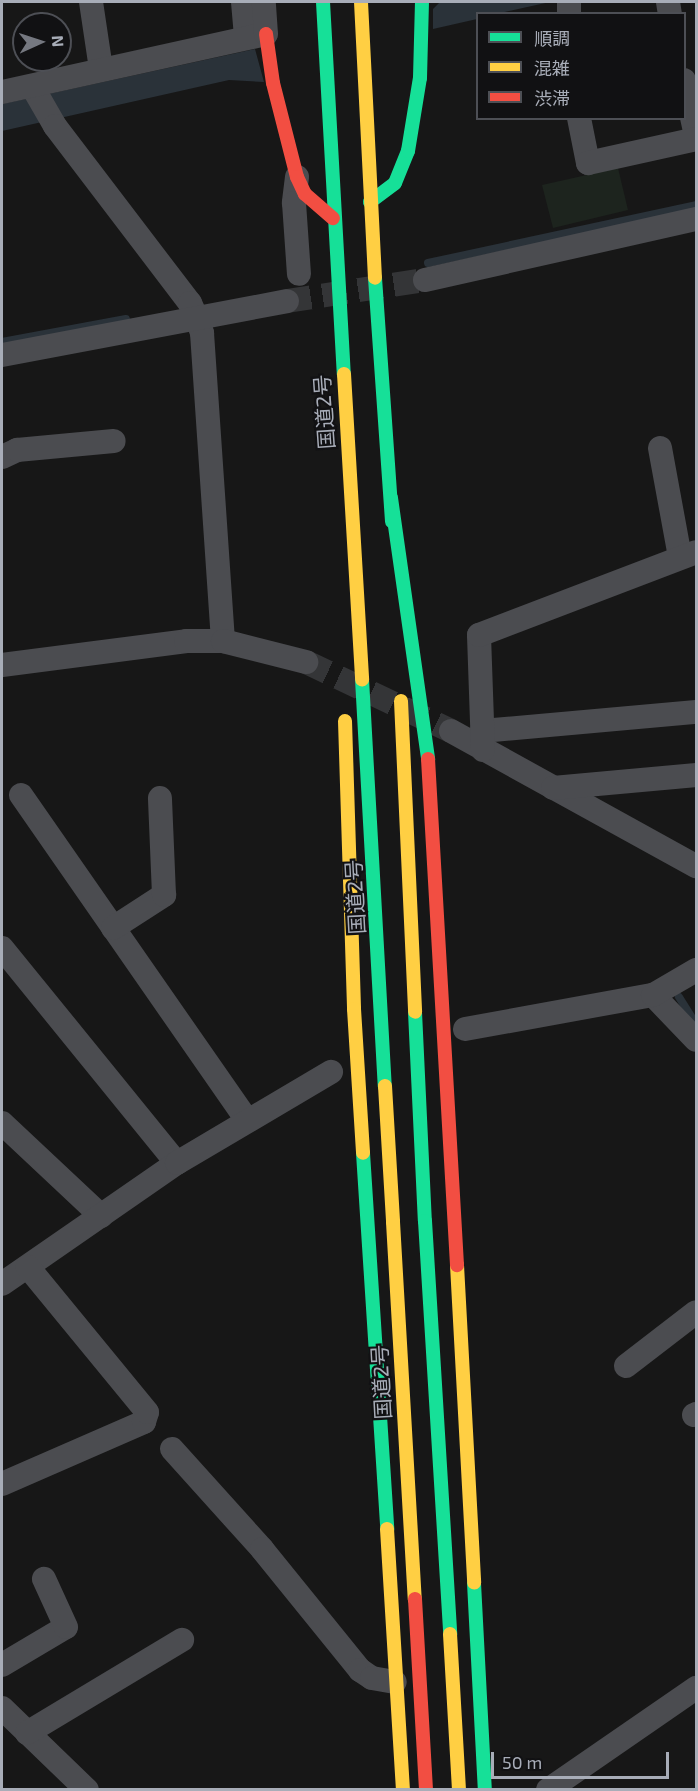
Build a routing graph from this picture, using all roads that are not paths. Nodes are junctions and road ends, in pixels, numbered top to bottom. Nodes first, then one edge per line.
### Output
1 (91, 2) edge
2 (243, 2) edge
3 (264, 2) edge
4 (313, 2) edge
5 (323, 2) edge
6 (361, 2) edge
7 (422, 2) edge
8 (256, 36) junction
9 (101, 69) junction
10 (33, 90) junction
11 (686, 90) edge
12 (2, 92) edge
13 (328, 114) junction
14 (579, 120) edge
15 (696, 137) edge
16 (297, 177) junction
17 (370, 202) junction
18 (333, 218) junction
19 (696, 219) edge
20 (299, 274) dead end
21 (424, 280) tunnel mouth
22 (287, 301) tunnel mouth
23 (194, 311) junction
24 (2, 355) edge
25 (114, 441) dead end
26 (660, 448) dead end
27 (2, 457) edge
28 (391, 498) junction
29 (688, 555) edge
30 (223, 641) junction
31 (306, 662) tunnel mouth
32 (361, 664) junction
33 (399, 664) dead end
34 (2, 665) edge
35 (400, 688) dead end
36 (696, 712) edge
37 (451, 731) tunnel mouth
38 (482, 741) junction
39 (696, 775) edge
40 (553, 788) junction
41 (21, 795) dead end
42 (160, 798) dead end
43 (696, 866) edge
44 (113, 928) junction
45 (2, 948) edge
46 (696, 970) edge
47 (653, 995) junction
48 (465, 1029) dead end
49 (696, 1040) edge
50 (331, 1072) dead end
51 (247, 1120) junction
52 (2, 1124) edge
53 (177, 1163) junction
54 (100, 1216) junction
55 (33, 1274) junction
56 (2, 1284) edge
57 (696, 1311) edge
58 (626, 1366) dead end
59 (172, 1449) dead end
60 (2, 1484) edge
61 (44, 1579) dead end
62 (182, 1640) dead end
63 (2, 1665) edge
64 (395, 1682) junction
65 (696, 1688) edge
66 (2, 1708) edge
67 (27, 1733) junction
68 (484, 1785) edge
69 (403, 1788) edge
70 (87, 1790) edge
71 (426, 1790) edge
72 (459, 1790) edge
73 (548, 1790) edge

1 - 9 street
2 - 8 street
3 - 8 street
4 - 13 highway
5 - 13 highway, 国道2号
6 - 17 highway
7 - 17 highway
8 - 9 street
8 - 16 highway
9 - 10 street
10 - 12 street
10 - 23 street
11 - 15 street
13 - 18 highway, 国道2号
14 - 15 street
16 - 18 highway
16 - 20 street
17 - 28 highway
18 - 32 highway, 国道2号
19 - 21 street
22 - 23 street
23 - 24 street
23 - 30 street
25 - 27 street
26 - 29 street
28 - 33 highway
28 - 68 highway
29 - 38 street
30 - 31 street
30 - 34 street
32 - 64 highway
32 - 71 highway, 国道2号, bridge
35 - 72 highway, bridge
36 - 38 street
37 - 38 street
38 - 40 street
39 - 40 street
40 - 43 street
41 - 44 street
42 - 44 street
44 - 51 street
45 - 53 street
46 - 47 street
47 - 48 street
47 - 49 street
50 - 51 street
51 - 53 street
52 - 54 street
53 - 54 street
54 - 55 street
55 - 56 street
55 - 60 street
57 - 58 street
59 - 64 street
61 - 63 street
62 - 67 street
64 - 69 highway
65 - 73 street
66 - 67 street
67 - 70 street
68 - 69 highway

